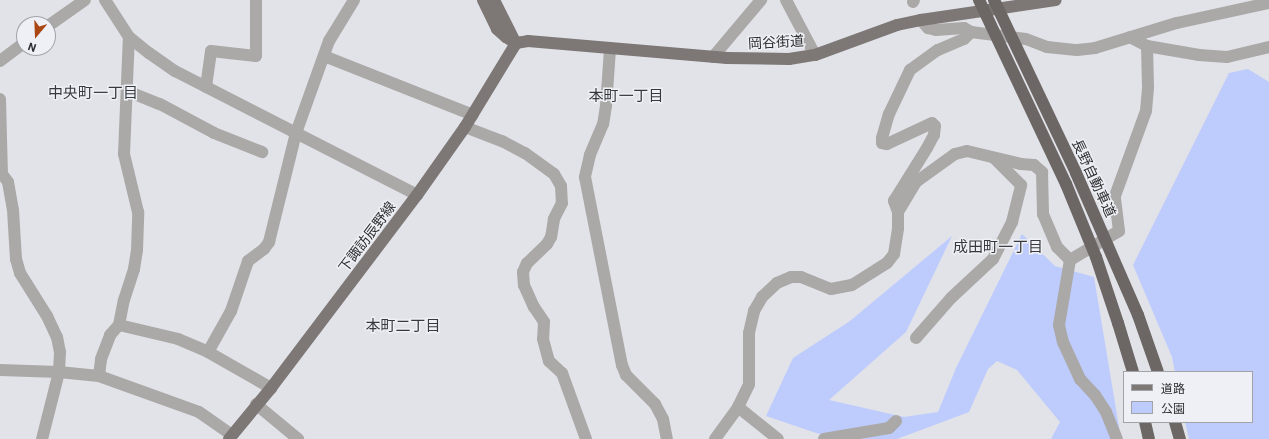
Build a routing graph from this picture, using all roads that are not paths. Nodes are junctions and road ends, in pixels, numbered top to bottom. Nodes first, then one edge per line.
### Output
1 (85, 0) edge
2 (105, 0) edge
3 (256, 0) edge
4 (354, 0) edge
5 (483, 0) edge
6 (494, 0) edge
7 (762, 0) edge
8 (786, 0) edge
9 (979, 0) edge
10 (994, 0) edge
11 (1056, 0) edge
12 (1023, 2) edge
13 (1269, 3) edge
14 (56, 20) edge
15 (921, 20) junction
16 (971, 32) junction
17 (130, 37) junction
18 (1130, 37) junction
19 (516, 43) junction
20 (1147, 46) junction
21 (1269, 47) edge
22 (610, 48) junction
23 (16, 49) edge
24 (815, 55) junction
25 (324, 56) junction
26 (712, 56) junction
27 (0, 61) edge
28 (206, 87) junction
29 (127, 91) junction
30 (0, 99) edge
31 (473, 115) junction
32 (465, 127) junction
33 (296, 133) junction
34 (262, 152) dead end
35 (993, 157) junction
36 (1, 174) edge
37 (417, 195) junction
38 (898, 212) junction
39 (1070, 260) junction
40 (119, 325) junction
41 (916, 338) dead end
42 (208, 352) junction
43 (0, 370) edge
44 (1133, 371) edge
45 (1158, 371) edge
46 (59, 372) junction
47 (99, 376) junction
48 (271, 388) junction
49 (256, 404) junction
50 (738, 408) junction
51 (896, 421) dead end
52 (1145, 423) edge
53 (1175, 423) edge
54 (230, 437) edge
55 (846, 437) edge
56 (42, 439) edge
57 (298, 439) edge
58 (586, 439) edge
59 (667, 439) edge
60 (715, 439) edge
61 (778, 439) edge
62 (824, 439) edge
63 (1117, 439) edge
64 (1149, 439) edge
65 (1180, 439) edge

1 - 14 street
2 - 17 street
3 - 28 street
4 - 25 street
5 - 19 main road
6 - 19 main road
7 - 26 street
8 - 24 street
9 - 44 highway, 長野自動車道, bridge
10 - 45 highway, 長野自動車道, bridge
11 - 12 main road, 岡谷街道
12 - 15 main road, 岡谷街道
13 - 18 street
15 - 16 street
15 - 24 main road, 岡谷街道
16 - 18 street
16 - 38 street
17 - 28 street
17 - 29 street
18 - 20 street
19 - 22 main road, 岡谷街道
19 - 31 main road, 下諏訪辰野線
20 - 21 street
20 - 39 street
22 - 26 main road, 岡谷街道
22 - 59 street
23 - 27 street
24 - 26 main road, 岡谷街道
25 - 31 street
25 - 33 street
28 - 33 street
29 - 34 street
29 - 40 street
30 - 36 street
31 - 32 main road, 下諏訪辰野線
32 - 37 main road, 下諏訪辰野線
32 - 58 street
33 - 37 street
33 - 42 street
35 - 38 street
35 - 39 street
35 - 41 street
36 - 46 street
37 - 48 main road, 下諏訪辰野線
38 - 50 street
39 - 63 street
40 - 42 street
40 - 47 street
42 - 48 street
43 - 46 street
46 - 47 street
46 - 56 street
47 - 54 street
48 - 49 main road, 下諏訪辰野線
49 - 54 main road, 下諏訪辰野線
49 - 57 street
50 - 60 street
50 - 61 street
51 - 55 street
52 - 64 highway
53 - 65 highway
55 - 62 street

